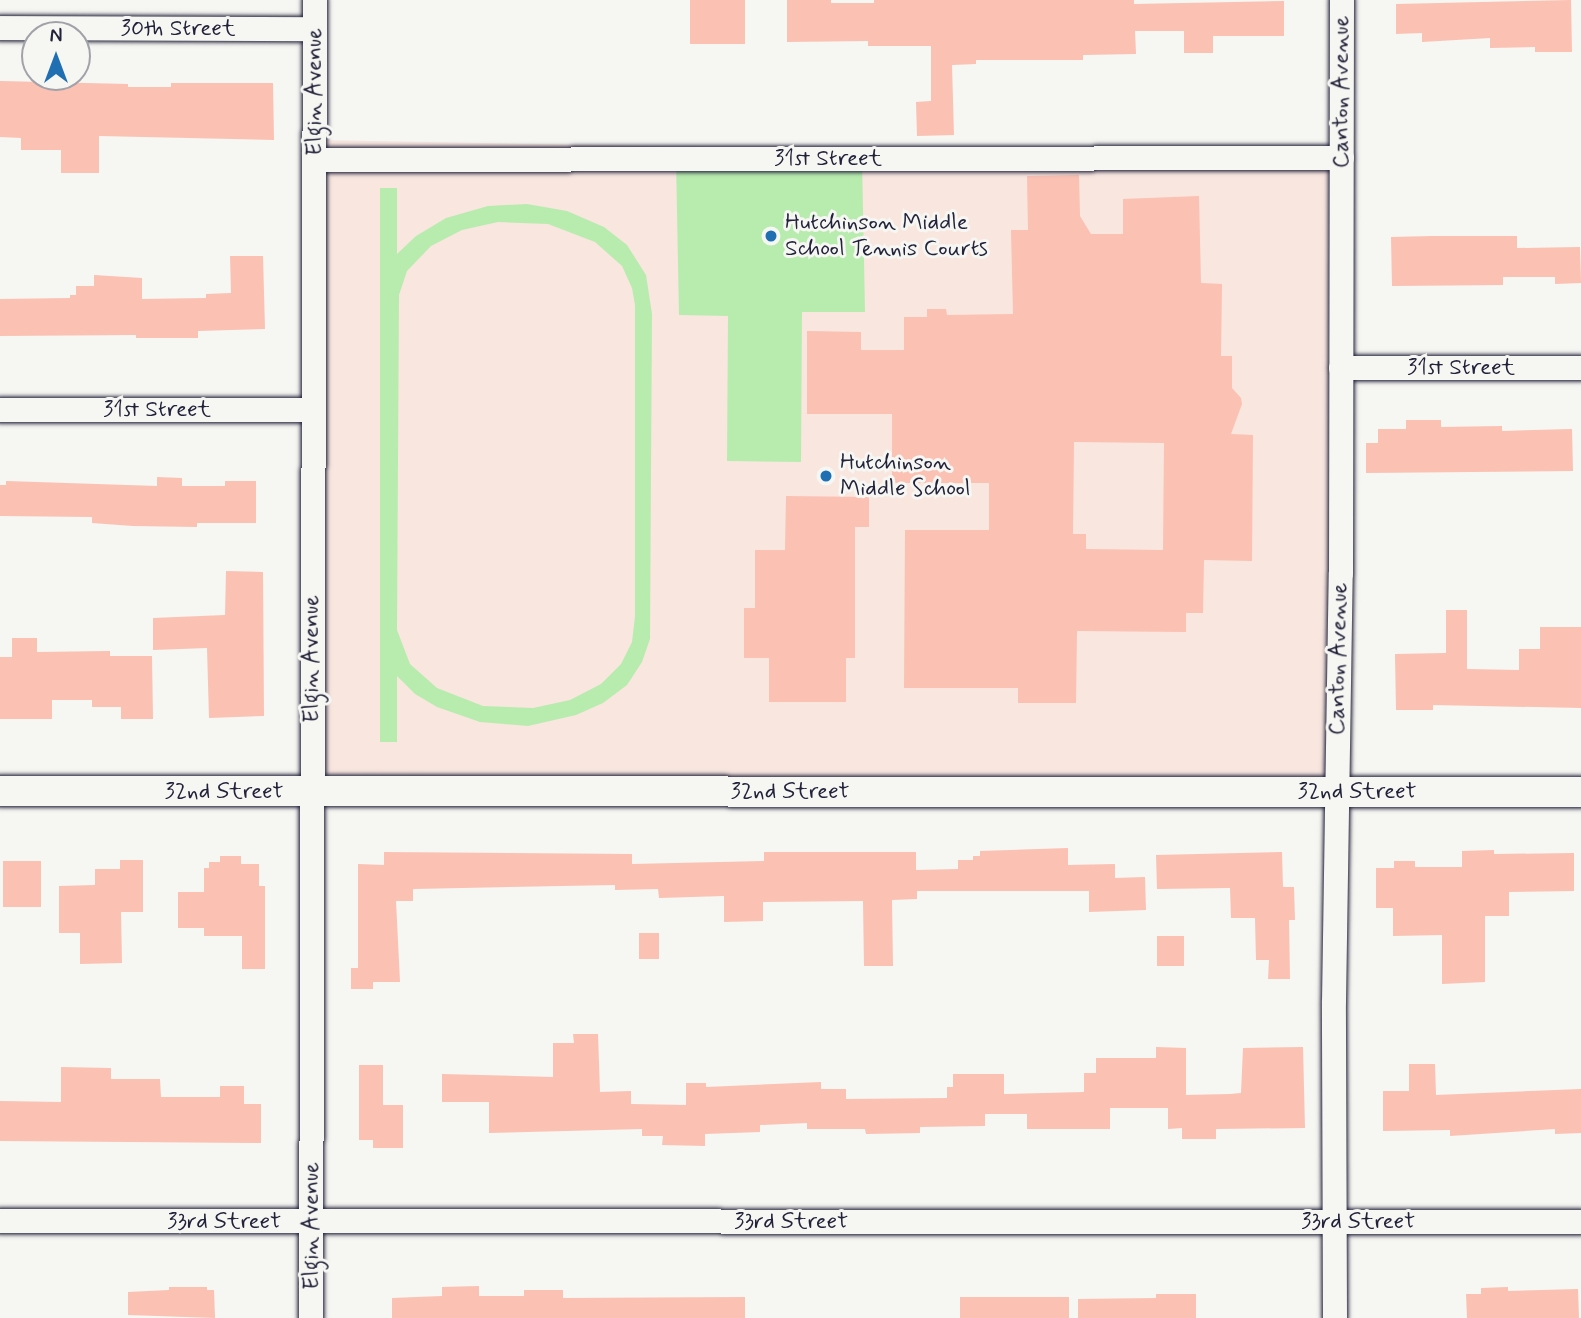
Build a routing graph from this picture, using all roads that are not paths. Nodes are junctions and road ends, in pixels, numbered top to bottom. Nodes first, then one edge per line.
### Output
1 (315, 0) edge
2 (1342, 0) edge
3 (0, 28) edge
4 (315, 29) junction
5 (1342, 158) junction
6 (315, 160) junction
7 (1341, 368) junction
8 (1581, 368) edge
9 (0, 410) edge
10 (314, 410) junction
11 (0, 792) edge
12 (311, 792) junction
13 (1335, 792) junction
14 (1581, 792) edge
15 (0, 1221) edge
16 (312, 1222) junction
17 (1336, 1222) junction
18 (1581, 1222) edge
19 (311, 1318) edge
20 (1335, 1318) edge

1 - 4 street, Elgin Avenue
2 - 5 street, Canton Avenue
3 - 4 street, 30th Street
4 - 6 street, Elgin Avenue
5 - 6 street, 31st Street
5 - 7 street, Canton Avenue
6 - 10 street, Elgin Avenue
7 - 8 street, 31st Street
7 - 13 street, Canton Avenue
9 - 10 street, 31st Street
10 - 12 street, Elgin Avenue
11 - 12 street, 32nd Street
12 - 13 street, 32nd Street
12 - 16 street, Elgin Avenue
13 - 14 street, 32nd Street
13 - 17 street, Canton Avenue
15 - 16 street, 33rd Street
16 - 17 street, 33rd Street
16 - 19 street, Elgin Avenue
17 - 18 street, 33rd Street
17 - 20 street, Canton Avenue

